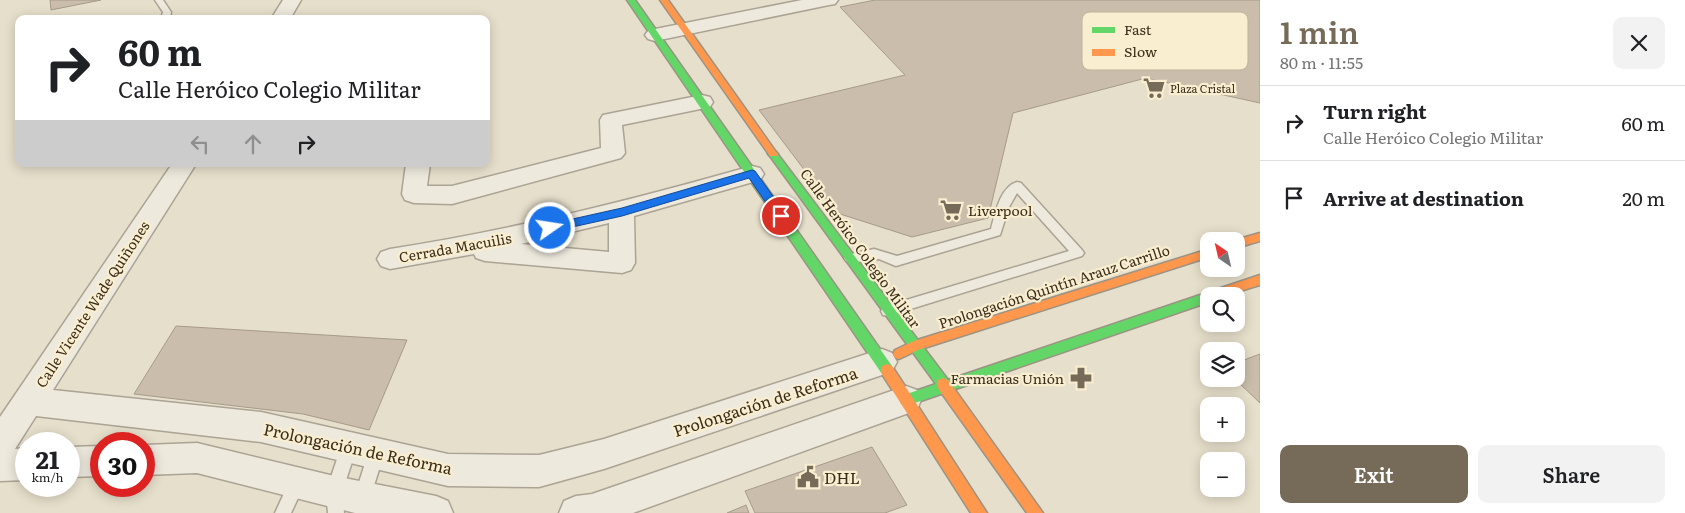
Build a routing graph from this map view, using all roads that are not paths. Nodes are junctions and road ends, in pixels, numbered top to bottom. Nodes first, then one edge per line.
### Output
1 (159, 0) edge
2 (292, 0) edge
3 (631, 0) edge
4 (664, 0) edge
5 (829, 0) edge
6 (166, 15) edge
7 (283, 15) edge
8 (683, 29) junction
9 (655, 35) junction
10 (702, 102) junction
11 (182, 167) edge
12 (418, 167) edge
13 (752, 174) junction
14 (622, 212) junction
15 (1260, 237) edge
16 (1245, 241) edge
17 (460, 249) junction
18 (1200, 256) edge
19 (850, 258) junction
20 (390, 259) dead end
21 (1260, 280) edge
22 (1239, 287) edge
23 (1200, 300) edge
24 (888, 310) junction
25 (914, 346) junction
26 (882, 362) junction
27 (946, 385) junction
28 (906, 400) junction
29 (28, 401) junction
30 (0, 444) edge
31 (362, 450) junction
32 (155, 460) edge
33 (15, 464) edge
34 (0, 465) edge
35 (298, 482) junction
36 (349, 504) edge
37 (283, 513) edge
38 (436, 513) edge
39 (576, 513) edge
40 (980, 513) edge
41 (1036, 513) edge

1 - 6 lane
2 - 7 street
3 - 9 main road
4 - 8 main road, Calle Heróico Colegio Militar
5 - 8 street
8 - 9 street
8 - 19 main road, Calle Heróico Colegio Militar
9 - 10 main road
10 - 12 street
10 - 13 main road
11 - 29 street, Calle Vicente Wade Quiñones
13 - 14 street, Cerrada Macuilis
13 - 26 main road
14 - 17 street, Cerrada Macuilis
14 - 17 street
15 - 16 main road
17 - 20 street, Cerrada Macuilis
18 - 25 main road, Prolongación Quintín Arauz Carrillo
19 - 24 main road, Calle Heróico Colegio Militar
19 - 24 lane
21 - 22 main road
23 - 27 main road
24 - 25 main road, Calle Heróico Colegio Militar
25 - 26 main road, Prolongación Quintín Arauz Carrillo
25 - 27 main road, Calle Heróico Colegio Militar
26 - 28 main road
26 - 31 street, Prolongación de Reforma
27 - 28 main road
27 - 41 main road, Calle Heróico Colegio Militar
28 - 39 street
28 - 40 main road
29 - 30 street, Calle Vicente Wade Quiñones
29 - 31 street, Prolongación de Reforma
31 - 36 lane
31 - 36 lane
32 - 35 street
33 - 34 street
35 - 36 street
35 - 37 lane
36 - 38 street

